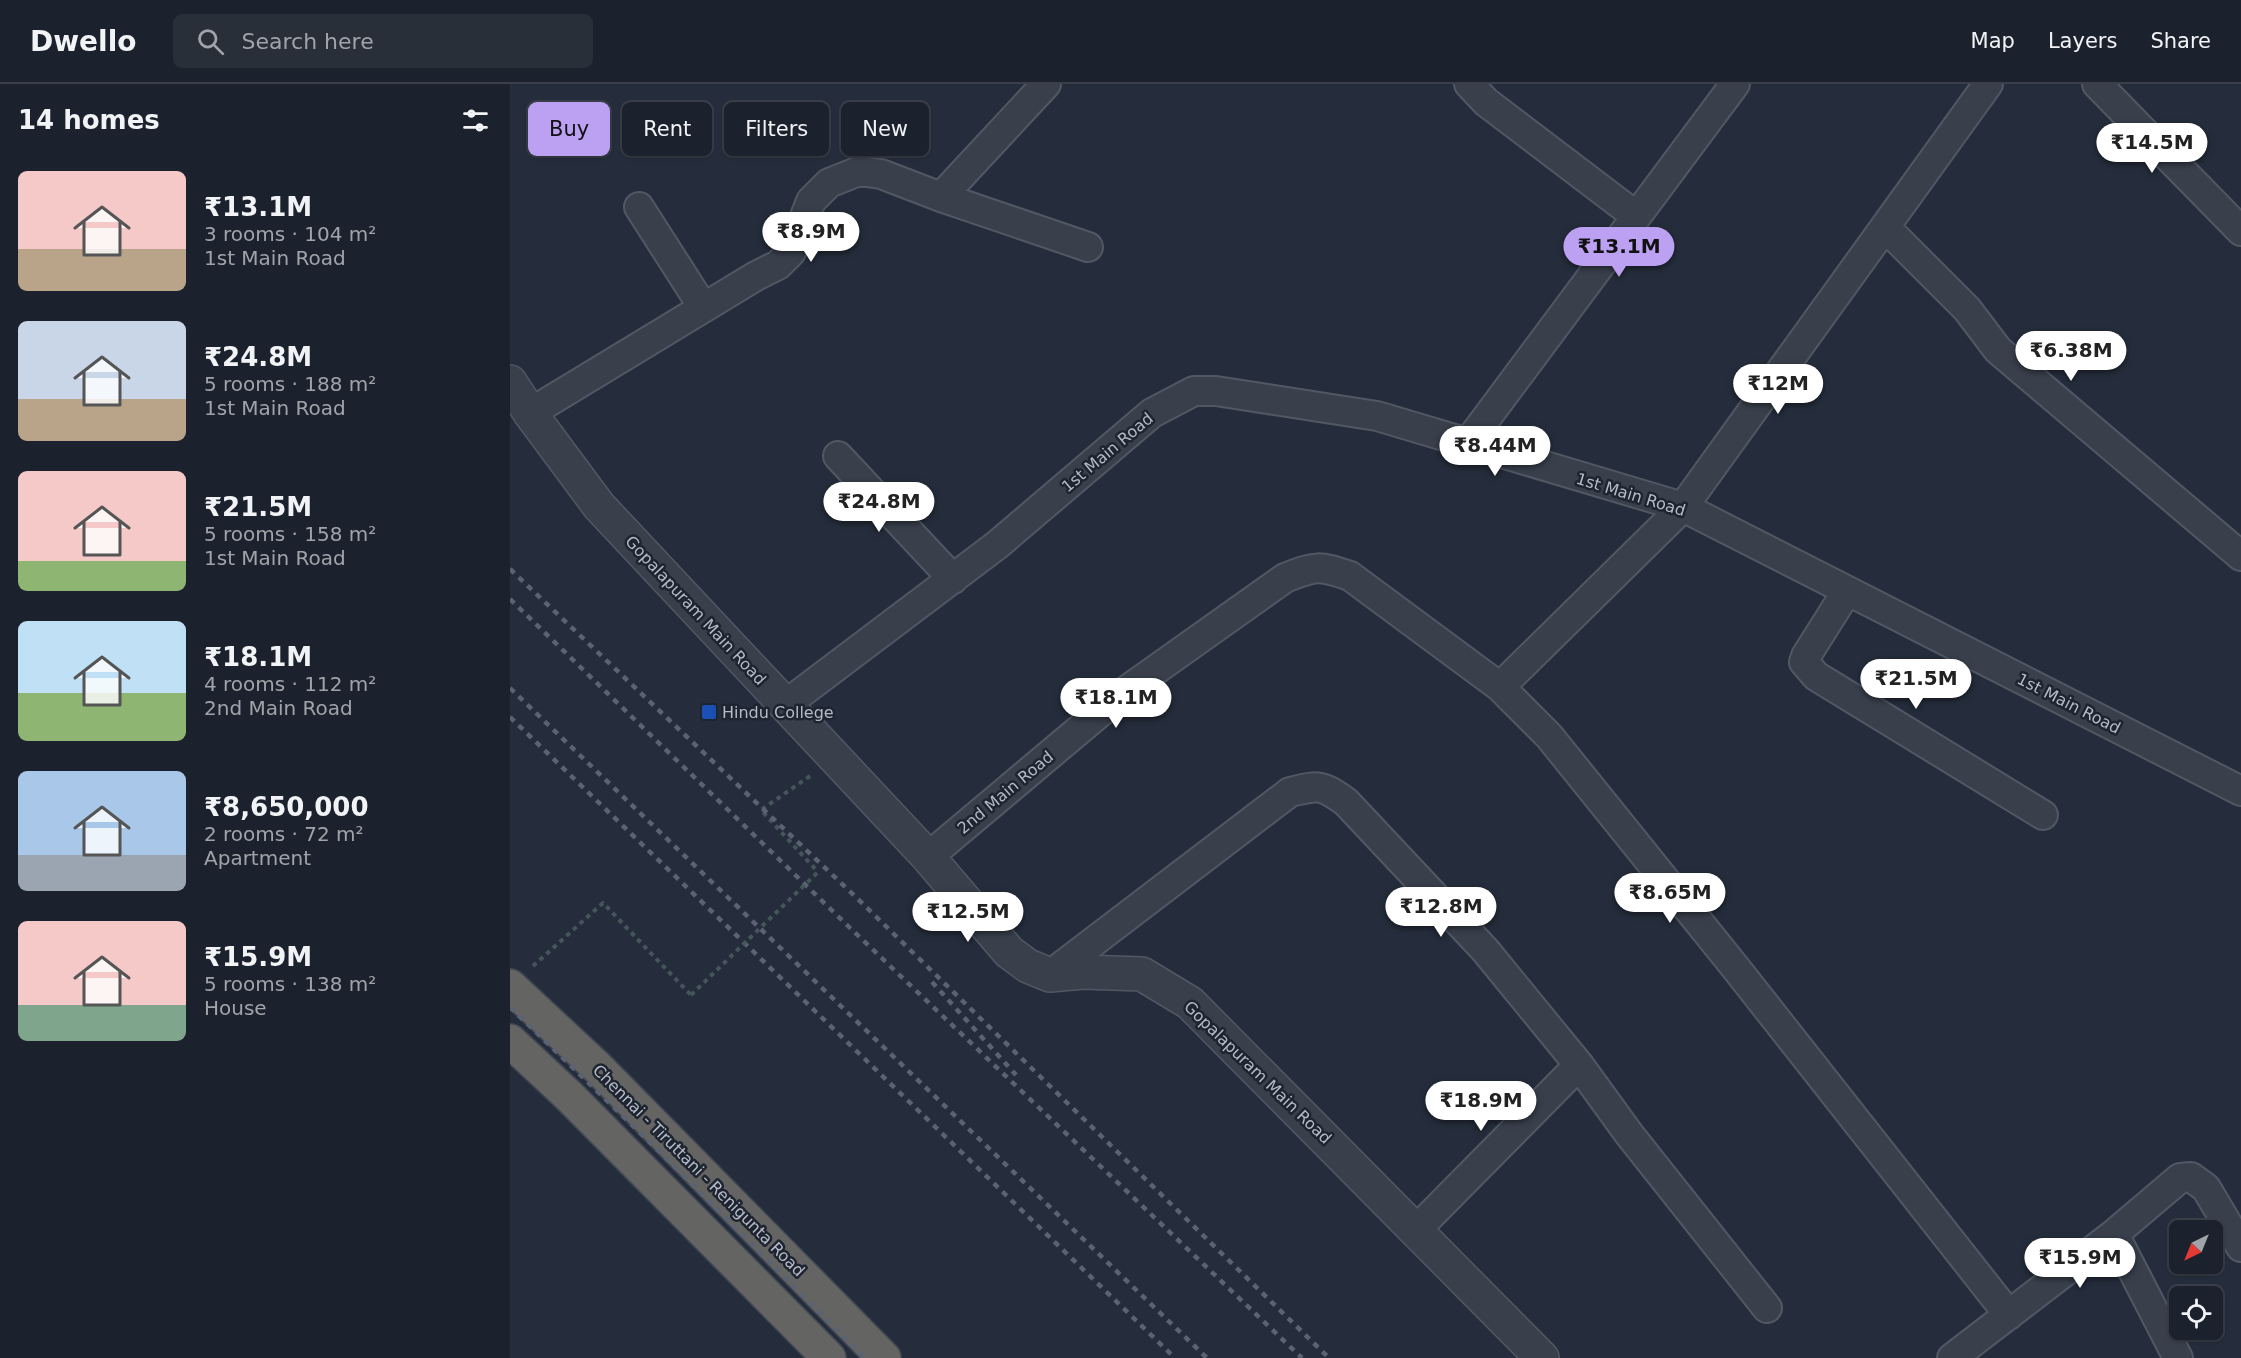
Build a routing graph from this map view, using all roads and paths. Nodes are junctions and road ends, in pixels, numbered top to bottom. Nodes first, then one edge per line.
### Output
1 (1046, 84) edge
2 (1469, 84) edge
3 (1735, 84) edge
4 (1988, 84) edge
5 (2097, 84) edge
6 (941, 197) junction
7 (639, 207) dead end
8 (1636, 216) junction
9 (1885, 227) junction
10 (2241, 231) edge
11 (1088, 247) dead end
12 (703, 307) junction
13 (510, 381) edge
14 (530, 413) junction
15 (1467, 444) junction
16 (838, 456) dead end
17 (1683, 507) junction
18 (2241, 556) edge
19 (953, 579) junction
20 (1847, 591) junction
21 (1500, 687) junction
22 (785, 705) junction
23 (835, 758) junction
24 (2241, 790) edge
25 (2043, 815) dead end
26 (928, 857) junction
27 (1050, 975) junction
28 (510, 986) edge
29 (510, 1041) edge
30 (1579, 1065) junction
31 (1416, 1230) junction
32 (2114, 1234) junction
33 (2241, 1247) edge
34 (1767, 1308) dead end
35 (2008, 1315) junction
36 (829, 1358) edge
37 (884, 1358) edge
38 (1542, 1358) edge
39 (1952, 1358) edge
40 (2178, 1358) edge

1 - 6 street
2 - 8 street
3 - 8 street
4 - 9 street
5 - 10 street
6 - 11 street
6 - 12 street
7 - 12 street
8 - 15 street
9 - 17 street
9 - 18 street
12 - 14 street
13 - 14 street, Gopalapuram Main Road
14 - 22 street, Gopalapuram Main Road
15 - 17 street, 1st Main Road
15 - 19 street, 1st Main Road
16 - 19 street
17 - 20 street, 1st Main Road
17 - 21 street
19 - 22 street, 1st Main Road
20 - 24 street, 1st Main Road
20 - 25 street
21 - 26 street, 2nd Main Road
21 - 35 street, 2nd Main Road
22 - 23 street, Gopalapuram Main Road
23 - 26 street, Gopalapuram Main Road
23 - 28 path, bridge
26 - 27 street, Gopalapuram Main Road
27 - 30 street
27 - 31 street, Gopalapuram Main Road
28 - 37 highway, Chennai - Tiruttani - Renigunta Road
29 - 36 highway
30 - 31 street
30 - 34 street
31 - 38 street, Gopalapuram Main Road
32 - 33 street
32 - 35 street
32 - 40 street
35 - 39 street

